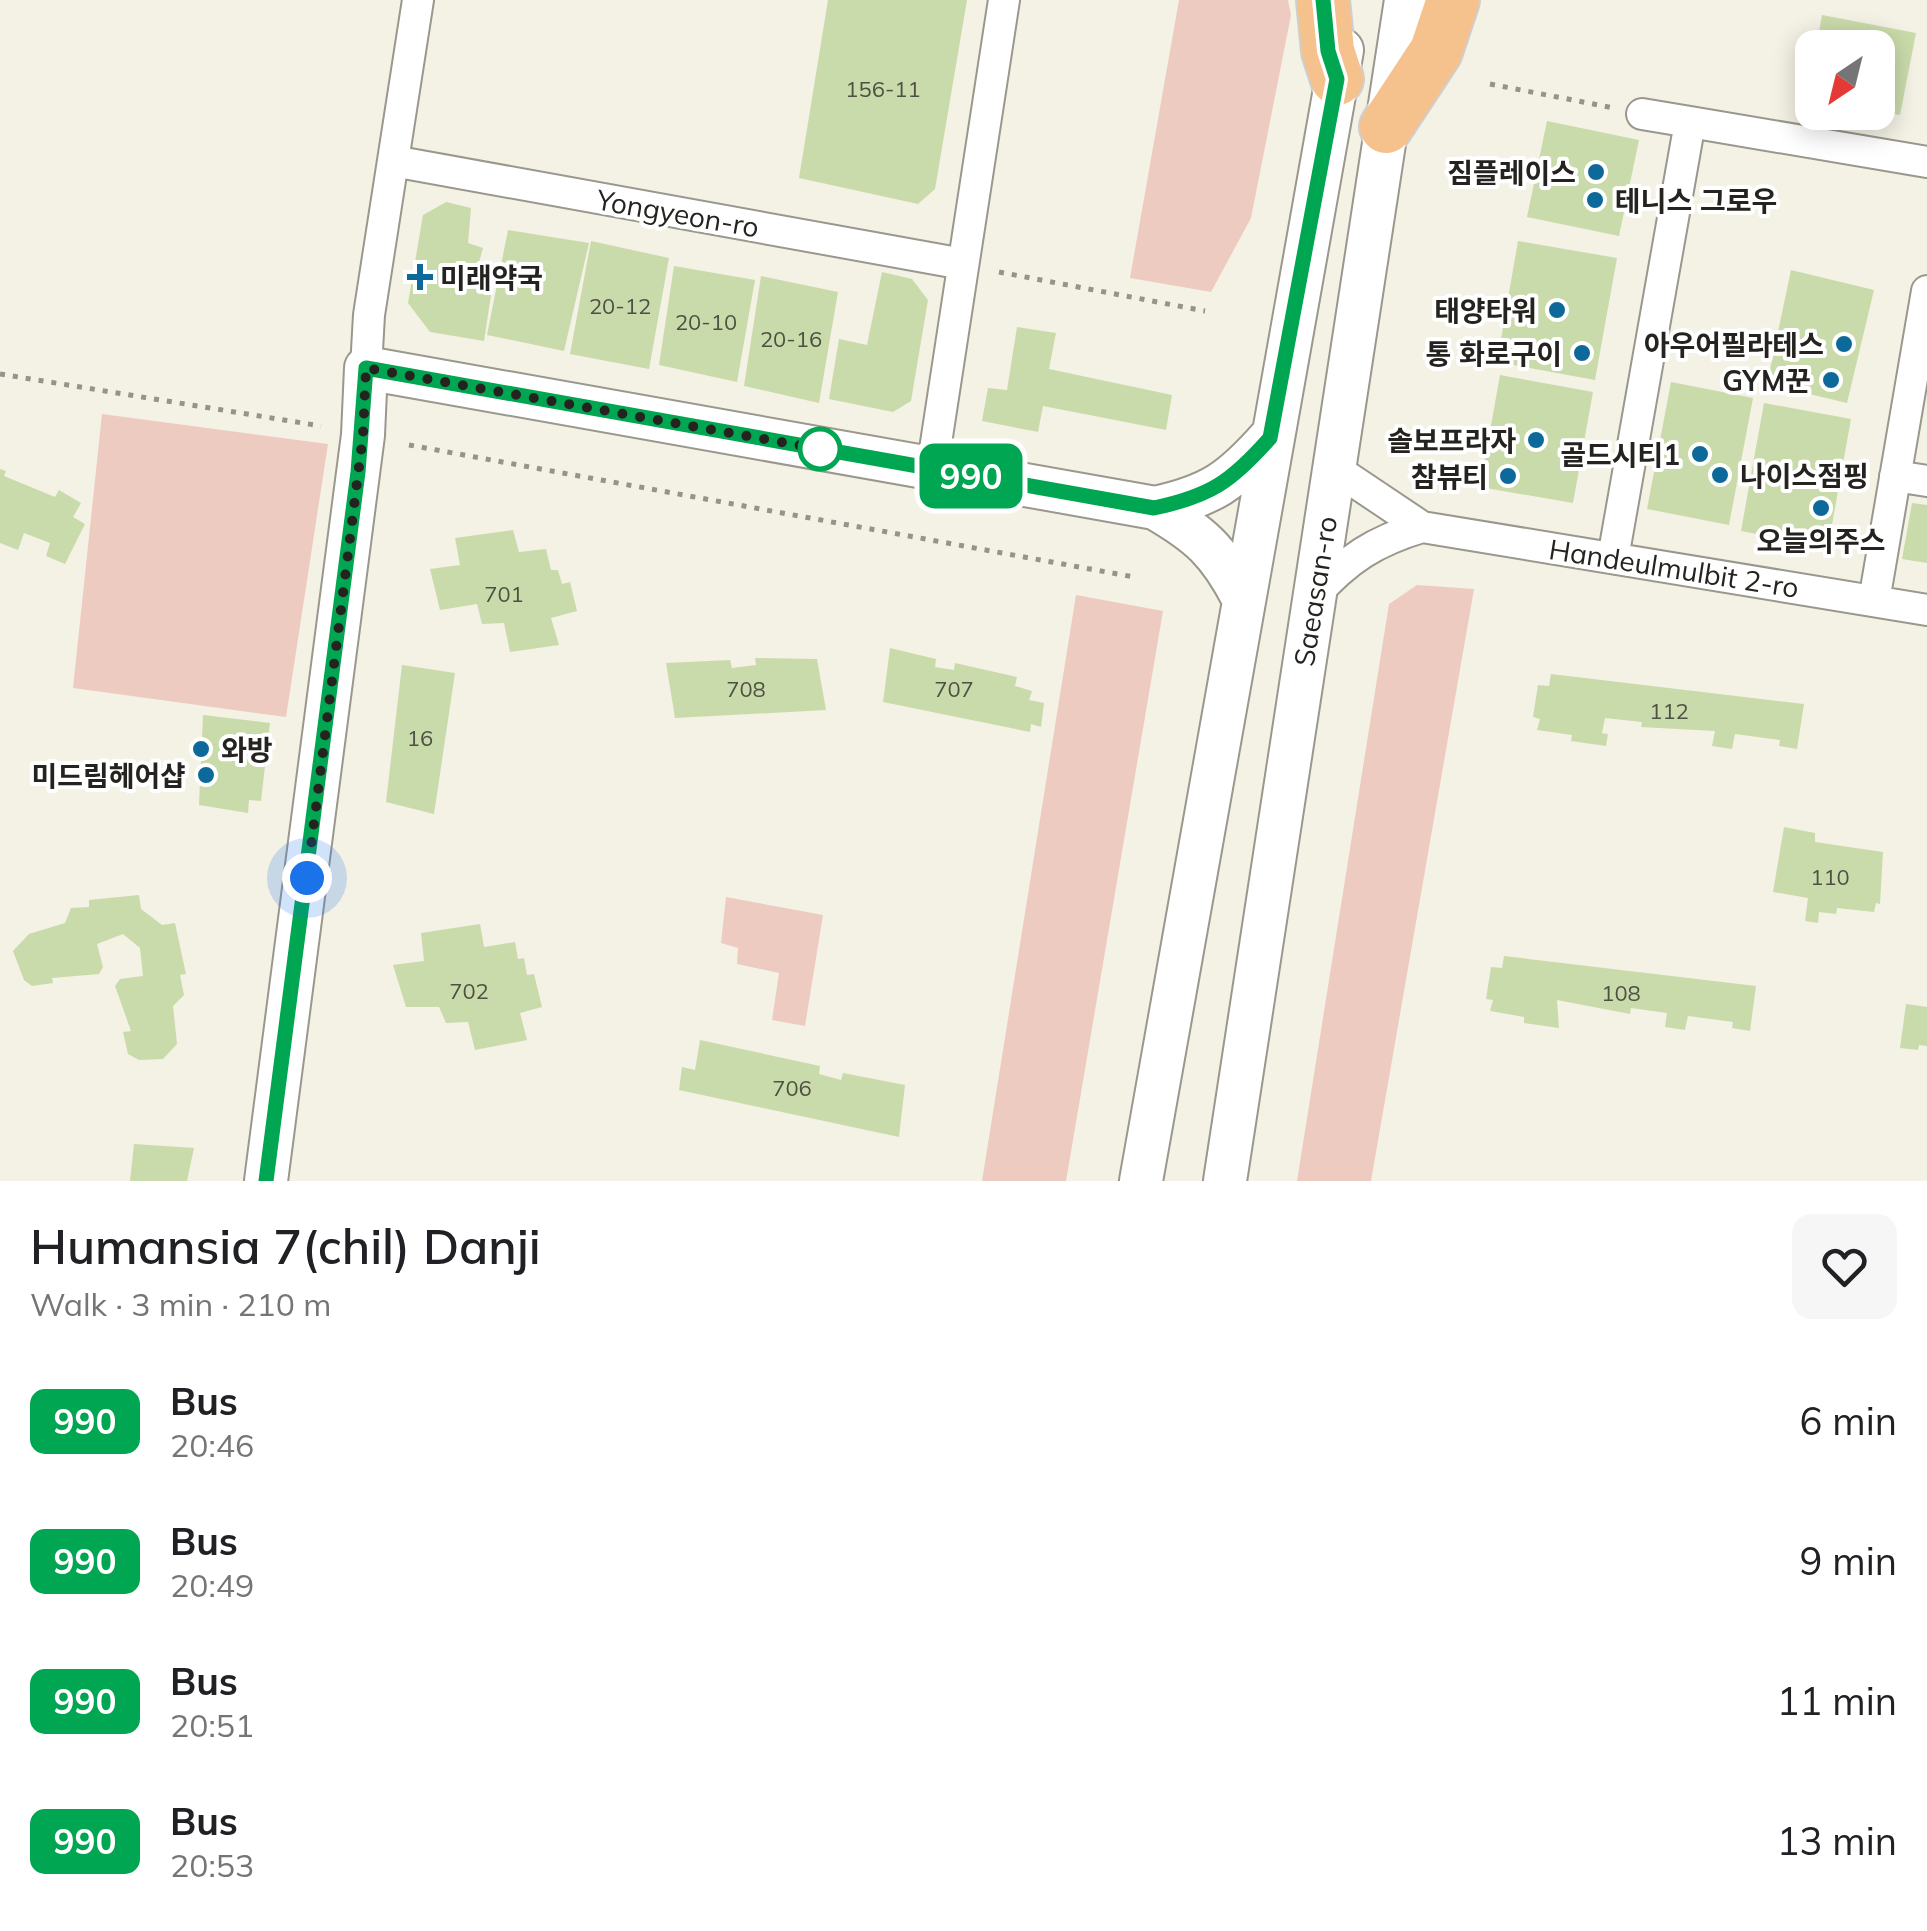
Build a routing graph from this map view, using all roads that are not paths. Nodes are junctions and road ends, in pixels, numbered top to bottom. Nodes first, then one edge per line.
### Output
1 (418, 0) edge
2 (1004, 0) edge
3 (1324, 0) edge
4 (1349, 0) edge
5 (1406, 0) edge
6 (1454, 0) edge
7 (1337, 79) junction
8 (1642, 114) road end
9 (1690, 122) junction
10 (1386, 127) junction
11 (392, 161) junction
12 (1927, 162) edge
13 (964, 264) junction
14 (1927, 291) edge
15 (366, 368) junction
16 (1270, 438) junction
17 (1334, 468) junction
18 (932, 469) junction
19 (1895, 476) junction
20 (1927, 481) edge
21 (1154, 508) junction
22 (1422, 527) junction
23 (1613, 558) junction
24 (1314, 596) junction
25 (1242, 598) junction
26 (1874, 602) junction
27 (1927, 610) edge
28 (266, 1181) edge
29 (1140, 1181) edge
30 (1224, 1181) edge

1 - 11 street
2 - 13 street
3 - 7 highway
4 - 7 main road
5 - 10 main road, Saeasan-ro
6 - 10 highway
7 - 16 main road
8 - 9 street
9 - 12 street
9 - 23 street
10 - 17 main road, Saeasan-ro
11 - 13 street, Yongyeon-ro
11 - 15 street
13 - 18 street
14 - 19 street
15 - 18 main road
15 - 28 main road
16 - 21 main road
16 - 25 main road
17 - 22 street
17 - 24 main road, Saeasan-ro
18 - 21 main road
19 - 20 street
19 - 26 street
21 - 25 main road
22 - 23 street, Handeulmulbit 2-ro
22 - 24 street
23 - 26 street, Handeulmulbit 2-ro
24 - 30 main road, Saeasan-ro
25 - 29 main road
26 - 27 street, Handeulmulbit 2-ro

